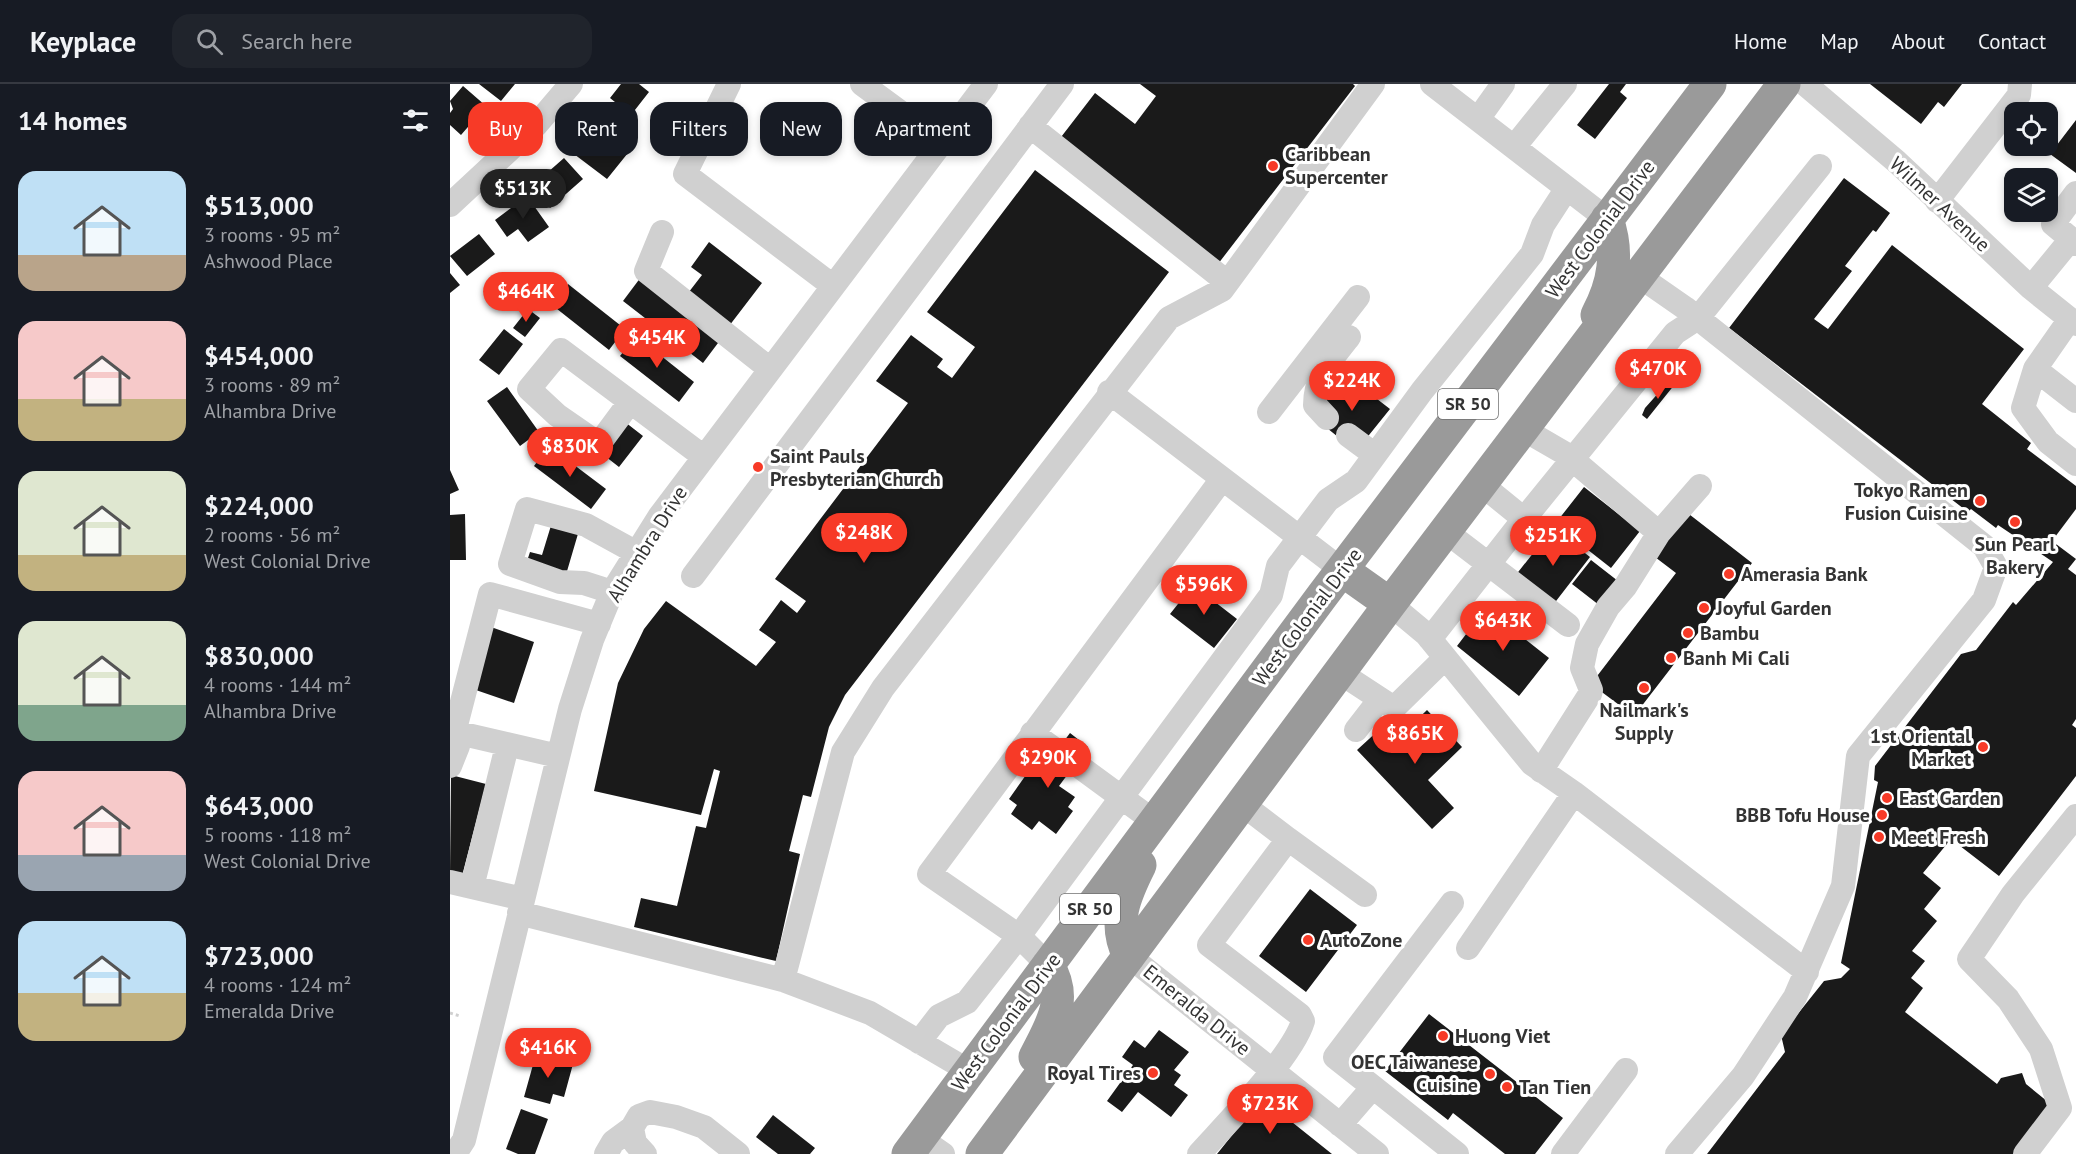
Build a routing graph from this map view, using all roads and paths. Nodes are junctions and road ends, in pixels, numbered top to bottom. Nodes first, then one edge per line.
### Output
1 (571, 84) edge
2 (729, 84) edge
3 (862, 84) edge
4 (986, 84) edge
5 (1062, 84) edge
6 (1373, 84) edge
7 (1432, 84) edge
8 (1503, 84) edge
9 (1566, 84) edge
10 (1710, 84) edge
11 (1784, 84) edge
12 (1805, 84) edge
13 (2020, 84) edge
14 (886, 102) edge
15 (973, 102) edge
16 (1478, 119) junction
17 (1030, 126) junction
18 (1514, 147) junction
19 (932, 156) edge
20 (1820, 166) dead end
21 (1567, 188) junction
22 (2076, 193) edge
23 (1937, 201) junction
24 (450, 205) edge
25 (1607, 219) junction
26 (662, 232) dead end
27 (2073, 241) edge
28 (1639, 276) junction
29 (1227, 282) junction
30 (833, 286) junction
31 (2031, 288) junction
32 (1358, 297) dead end
33 (1698, 318) junction
34 (2073, 322) edge
35 (1349, 337) dead end
36 (1574, 362) junction
37 (770, 369) junction
38 (2035, 369) junction
39 (1109, 392) junction
40 (2076, 401) edge
41 (630, 402) dead end
42 (1269, 412) dead end
43 (1327, 418) dead end
44 (1523, 429) junction
45 (1348, 435) dead end
46 (1375, 454) junction
47 (704, 457) junction
48 (1572, 459) junction
49 (2076, 464) edge
50 (1222, 479) junction
51 (1481, 484) junction
52 (1700, 486) dead end
53 (1524, 519) junction
54 (1445, 531) junction
55 (1659, 533) junction
56 (1300, 538) junction
57 (637, 553) junction
58 (1488, 564) junction
59 (1342, 570) junction
60 (693, 576) dead end
61 (612, 592) junction
62 (1390, 604) junction
63 (599, 624) junction
64 (1568, 625) dead end
65 (1430, 639) junction
66 (1445, 658) junction
67 (1339, 672) junction
68 (1380, 699) junction
69 (1356, 730) dead end
70 (452, 732) edge
71 (1032, 732) junction
72 (507, 746) junction
73 (558, 756) junction
74 (450, 766) edge
75 (1541, 771) junction
76 (1183, 784) junction
77 (1574, 793) junction
78 (1120, 797) junction
79 (1242, 804) junction
80 (2076, 816) edge
81 (1155, 822) junction
82 (1287, 839) junction
83 (461, 885) edge
84 (1365, 896) dead end
85 (1452, 903) dead end
86 (521, 906) junction
87 (1019, 936) junction
88 (1468, 948) dead end
89 (1129, 956) junction
90 (1048, 965) junction
91 (1807, 972) junction
92 (783, 980) junction
93 (450, 1013) edge
94 (460, 1016) dead end
95 (926, 1033) junction
96 (1272, 1070) junction
97 (1626, 1070) dead end
98 (969, 1071) junction
99 (1373, 1087) junction
100 (1341, 1125) junction
101 (632, 1128) junction
102 (456, 1143) edge
103 (988, 1146) edge
104 (924, 1149) edge
105 (606, 1154) edge
106 (645, 1154) edge
107 (738, 1154) edge
108 (1199, 1154) edge
109 (1377, 1154) edge
110 (1457, 1154) edge
111 (1563, 1154) edge
112 (1677, 1154) edge
113 (2025, 1154) edge

1 - 24 street
2 - 30 street
3 - 14 street
4 - 15 street, Alhambra Drive
5 - 17 street
6 - 29 street
7 - 16 street
8 - 16 street
9 - 18 street
10 - 25 highway, West Colonial Drive / SR 50
11 - 28 highway, SR 50
12 - 23 street, Wilmer Avenue
13 - 23 street
16 - 18 street
17 - 29 street
17 - 60 street
18 - 21 street
19 - 30 street, Alhambra Drive
20 - 33 street
21 - 25 street
21 - 46 street
22 - 27 street
23 - 31 street, Wilmer Avenue
25 - 36 highway
25 - 59 highway, West Colonial Drive / SR 50
26 - 37 street
27 - 31 street
28 - 33 street
28 - 36 highway, SR 50
29 - 39 street
30 - 37 street, Alhambra Drive
31 - 34 street, Wilmer Avenue
32 - 42 street
33 - 48 street
33 - 91 street
34 - 38 street
35 - 43 street
36 - 44 highway, SR 50
37 - 47 street, Alhambra Drive
38 - 40 street
38 - 49 street
39 - 50 street
39 - 92 street
41 - 47 street
44 - 48 street
44 - 51 highway, SR 50
45 - 46 street
46 - 56 street
47 - 57 street, Alhambra Drive
48 - 53 street
48 - 55 street
50 - 56 street
50 - 71 street
51 - 53 street
51 - 54 highway, SR 50
52 - 55 street
53 - 58 street
54 - 58 street
54 - 62 highway, SR 50
55 - 75 street
56 - 59 street
56 - 78 street
57 - 61 street, Alhambra Drive
57 - 61 street
58 - 64 street
58 - 65 street
59 - 62 highway
59 - 76 highway, West Colonial Drive / SR 50
61 - 63 street, Alhambra Drive
62 - 65 street
62 - 67 highway, SR 50
63 - 70 street
63 - 73 street, Alhambra Drive
65 - 66 street
66 - 68 street
66 - 75 street
67 - 68 street
67 - 79 highway, SR 50
68 - 69 street
70 - 72 street
70 - 74 street
71 - 78 street
71 - 87 street
72 - 73 street
72 - 83 street
73 - 86 street, Alhambra Drive
75 - 77 street
76 - 81 highway, West Colonial Drive / SR 50
76 - 89 highway
77 - 88 street
77 - 91 street
78 - 81 street
78 - 87 street
79 - 82 street
79 - 89 highway, SR 50
80 - 113 street
81 - 90 highway, West Colonial Drive / SR 50
82 - 84 street
82 - 96 street
83 - 86 street
85 - 99 street
86 - 92 street
86 - 102 street, Alhambra Drive
87 - 90 street
87 - 95 street
89 - 96 street, Emeralda Drive
89 - 103 highway, SR 50
90 - 98 highway, West Colonial Drive / SR 50
90 - 103 highway
91 - 112 street
92 - 95 street
93 - 94 path
95 - 98 street
96 - 100 street, Emeralda Drive
96 - 108 street
97 - 111 street
98 - 104 highway, West Colonial Drive / SR 50
99 - 100 street
99 - 110 street
100 - 109 street, Emeralda Drive
101 - 105 street
101 - 106 street
101 - 107 street

